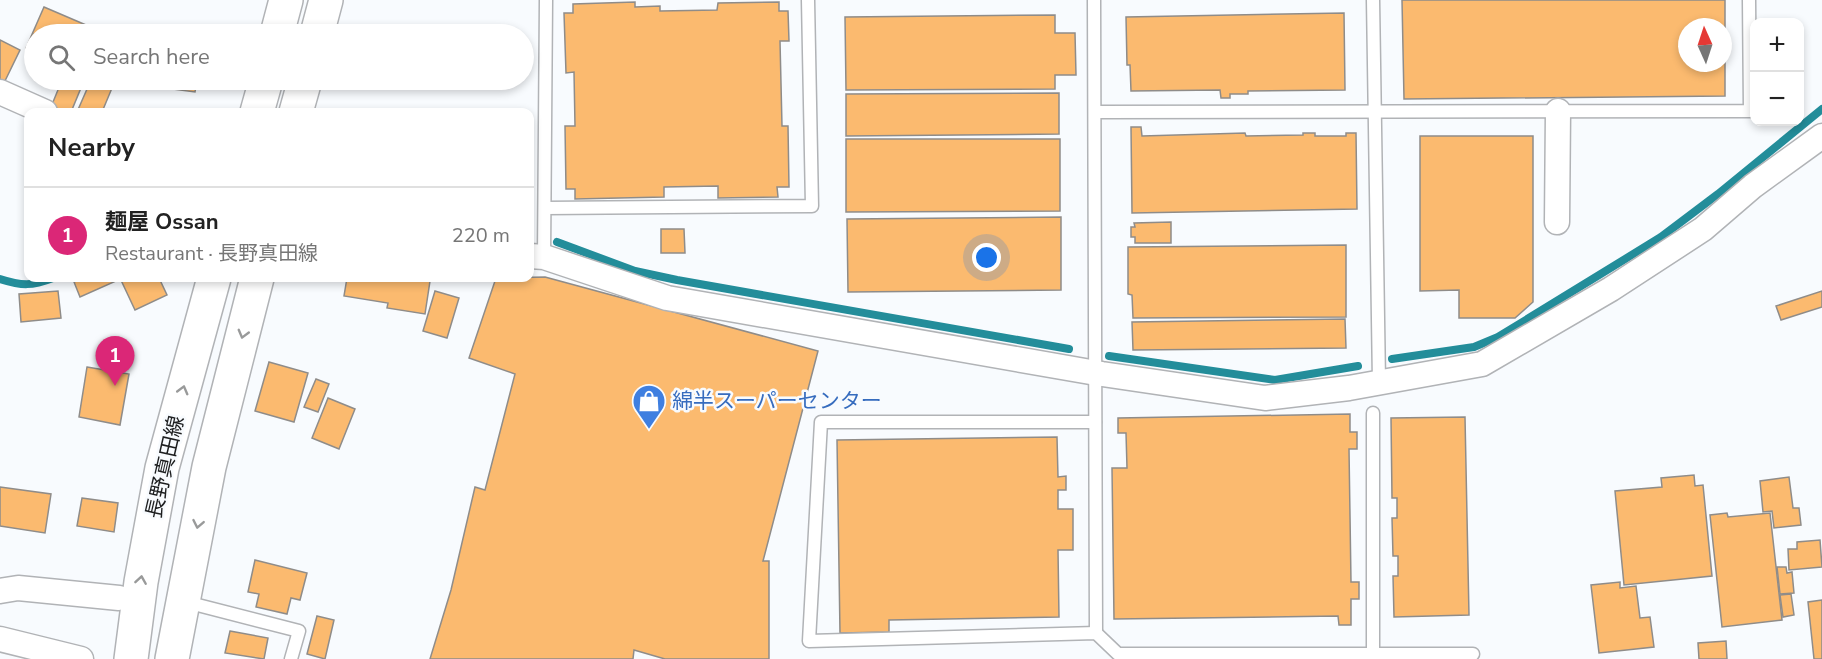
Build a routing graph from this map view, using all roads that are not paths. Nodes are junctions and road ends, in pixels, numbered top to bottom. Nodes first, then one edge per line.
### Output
1 (286, 0) edge
2 (326, 0) edge
3 (546, 0) edge
4 (808, 0) edge
5 (1094, 0) edge
6 (1373, 0) edge
7 (1749, 0) edge
8 (280, 24) edge
9 (320, 24) edge
10 (263, 90) edge
11 (302, 90) edge
12 (0, 92) edge
13 (36, 108) edge
14 (258, 108) edge
15 (297, 108) edge
16 (1558, 111) junction
17 (1096, 112) junction
18 (1375, 112) junction
19 (1822, 136) edge
20 (545, 208) junction
21 (1557, 222) dead end
22 (537, 256) edge
23 (212, 282) edge
24 (256, 282) edge
25 (1095, 372) junction
26 (1378, 381) junction
27 (1373, 413) dead end
28 (1095, 422) junction
29 (0, 591) edge
30 (119, 598) dead end
31 (183, 601) junction
32 (1096, 633) junction
33 (0, 639) edge
34 (1373, 654) junction
35 (1473, 654) dead end
36 (81, 659) edge
37 (131, 659) edge
38 (172, 659) edge
39 (291, 659) edge

1 - 8 main road
2 - 9 main road
3 - 20 lane
4 - 20 lane
5 - 17 lane
6 - 18 lane
7 - 16 lane
10 - 14 main road
11 - 15 main road
12 - 13 street
16 - 18 lane
16 - 21 street
17 - 18 lane
17 - 25 lane
18 - 26 lane
19 - 26 street
20 - 22 lane
22 - 25 street
37 -> 23 main road, 長野真田線
24 -> 31 main road, 長野真田線
25 - 26 street
25 - 28 lane
27 - 34 lane
28 - 32 lane
28 - 32 lane
29 - 30 street
31 - 38 main road, 長野真田線
31 - 39 lane
32 - 34 lane
33 - 36 street
34 - 35 lane

